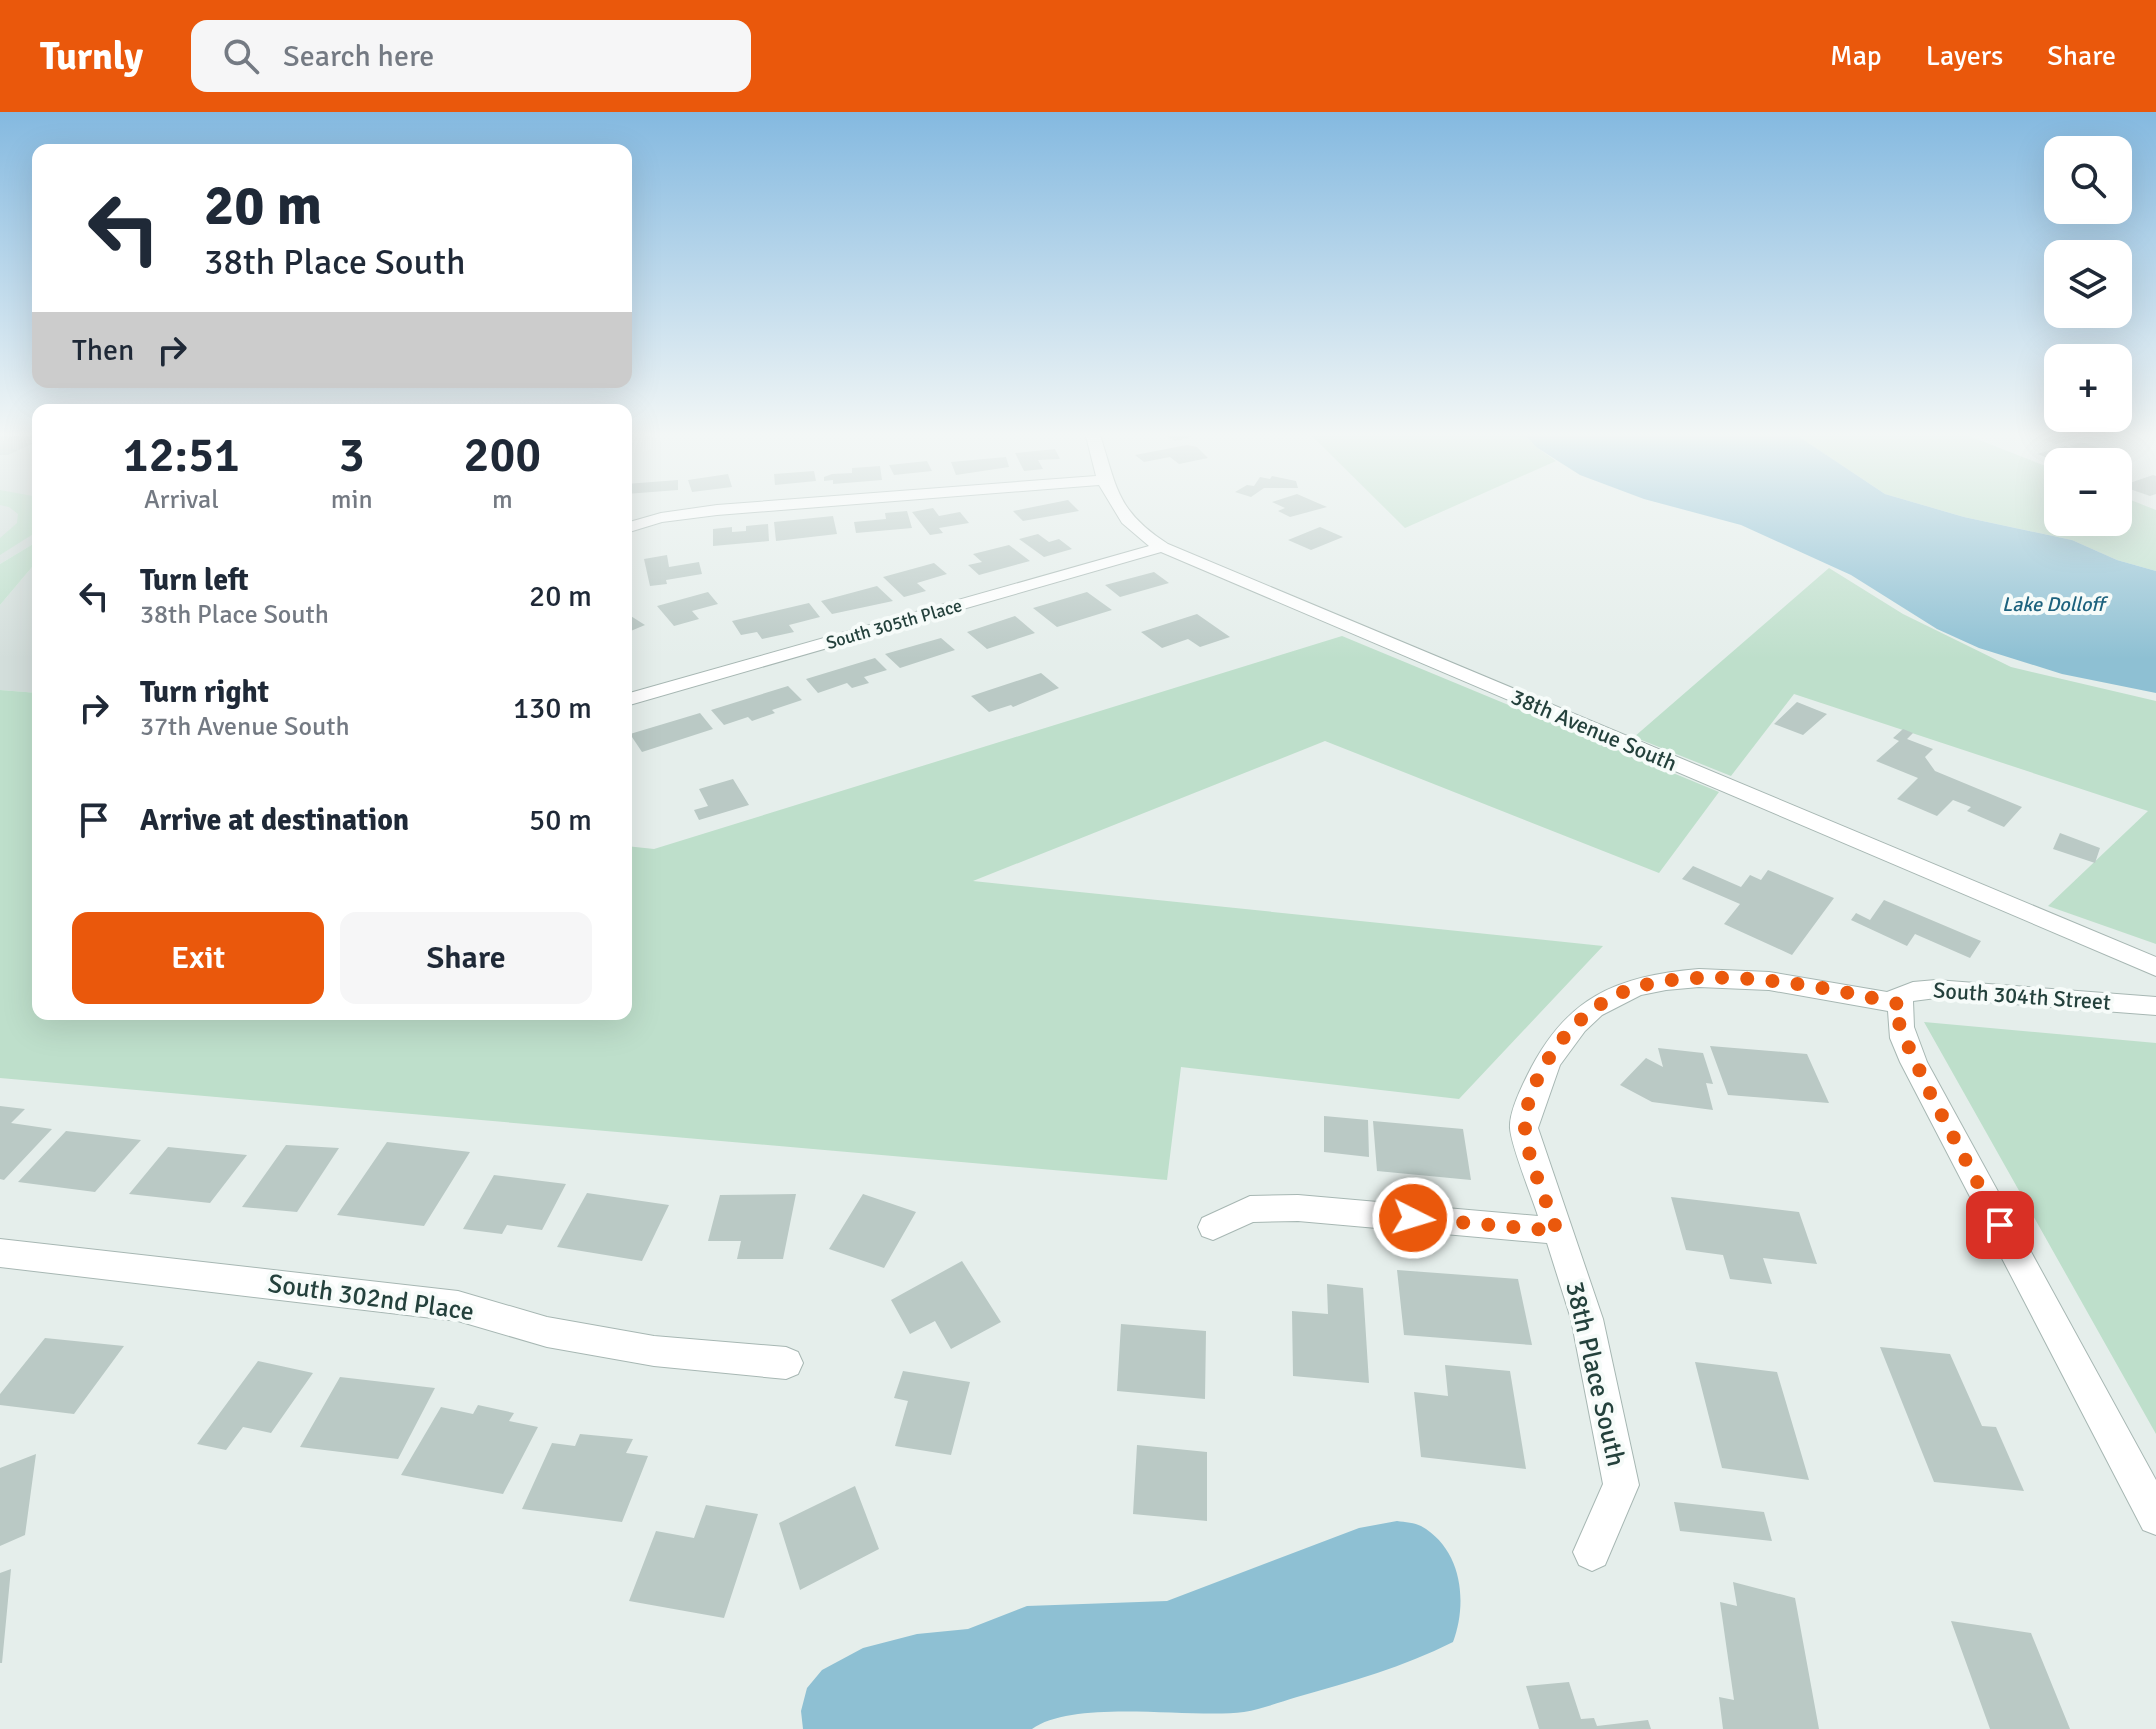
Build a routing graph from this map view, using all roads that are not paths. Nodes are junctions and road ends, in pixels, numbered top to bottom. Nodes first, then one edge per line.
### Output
1 (750, 507) edge
2 (1120, 507) edge
3 (632, 526) edge
4 (1162, 547) junction
5 (632, 698) edge
6 (2156, 967) edge
7 (1902, 1005) junction
8 (2156, 1006) edge
9 (1213, 1227) dead end
10 (1557, 1231) junction
11 (0, 1253) edge
12 (786, 1363) dead end
13 (2156, 1517) edge
14 (1592, 1552) dead end

1 - 3 street
2 - 4 street, 38th Avenue South
4 - 5 street, South 305th Place
4 - 6 street, 38th Avenue South
7 - 8 street, South 304th Street
7 - 10 street, 38th Place South
7 - 13 street
9 - 10 street
10 - 14 street, 38th Place South
11 - 12 street, South 302nd Place

